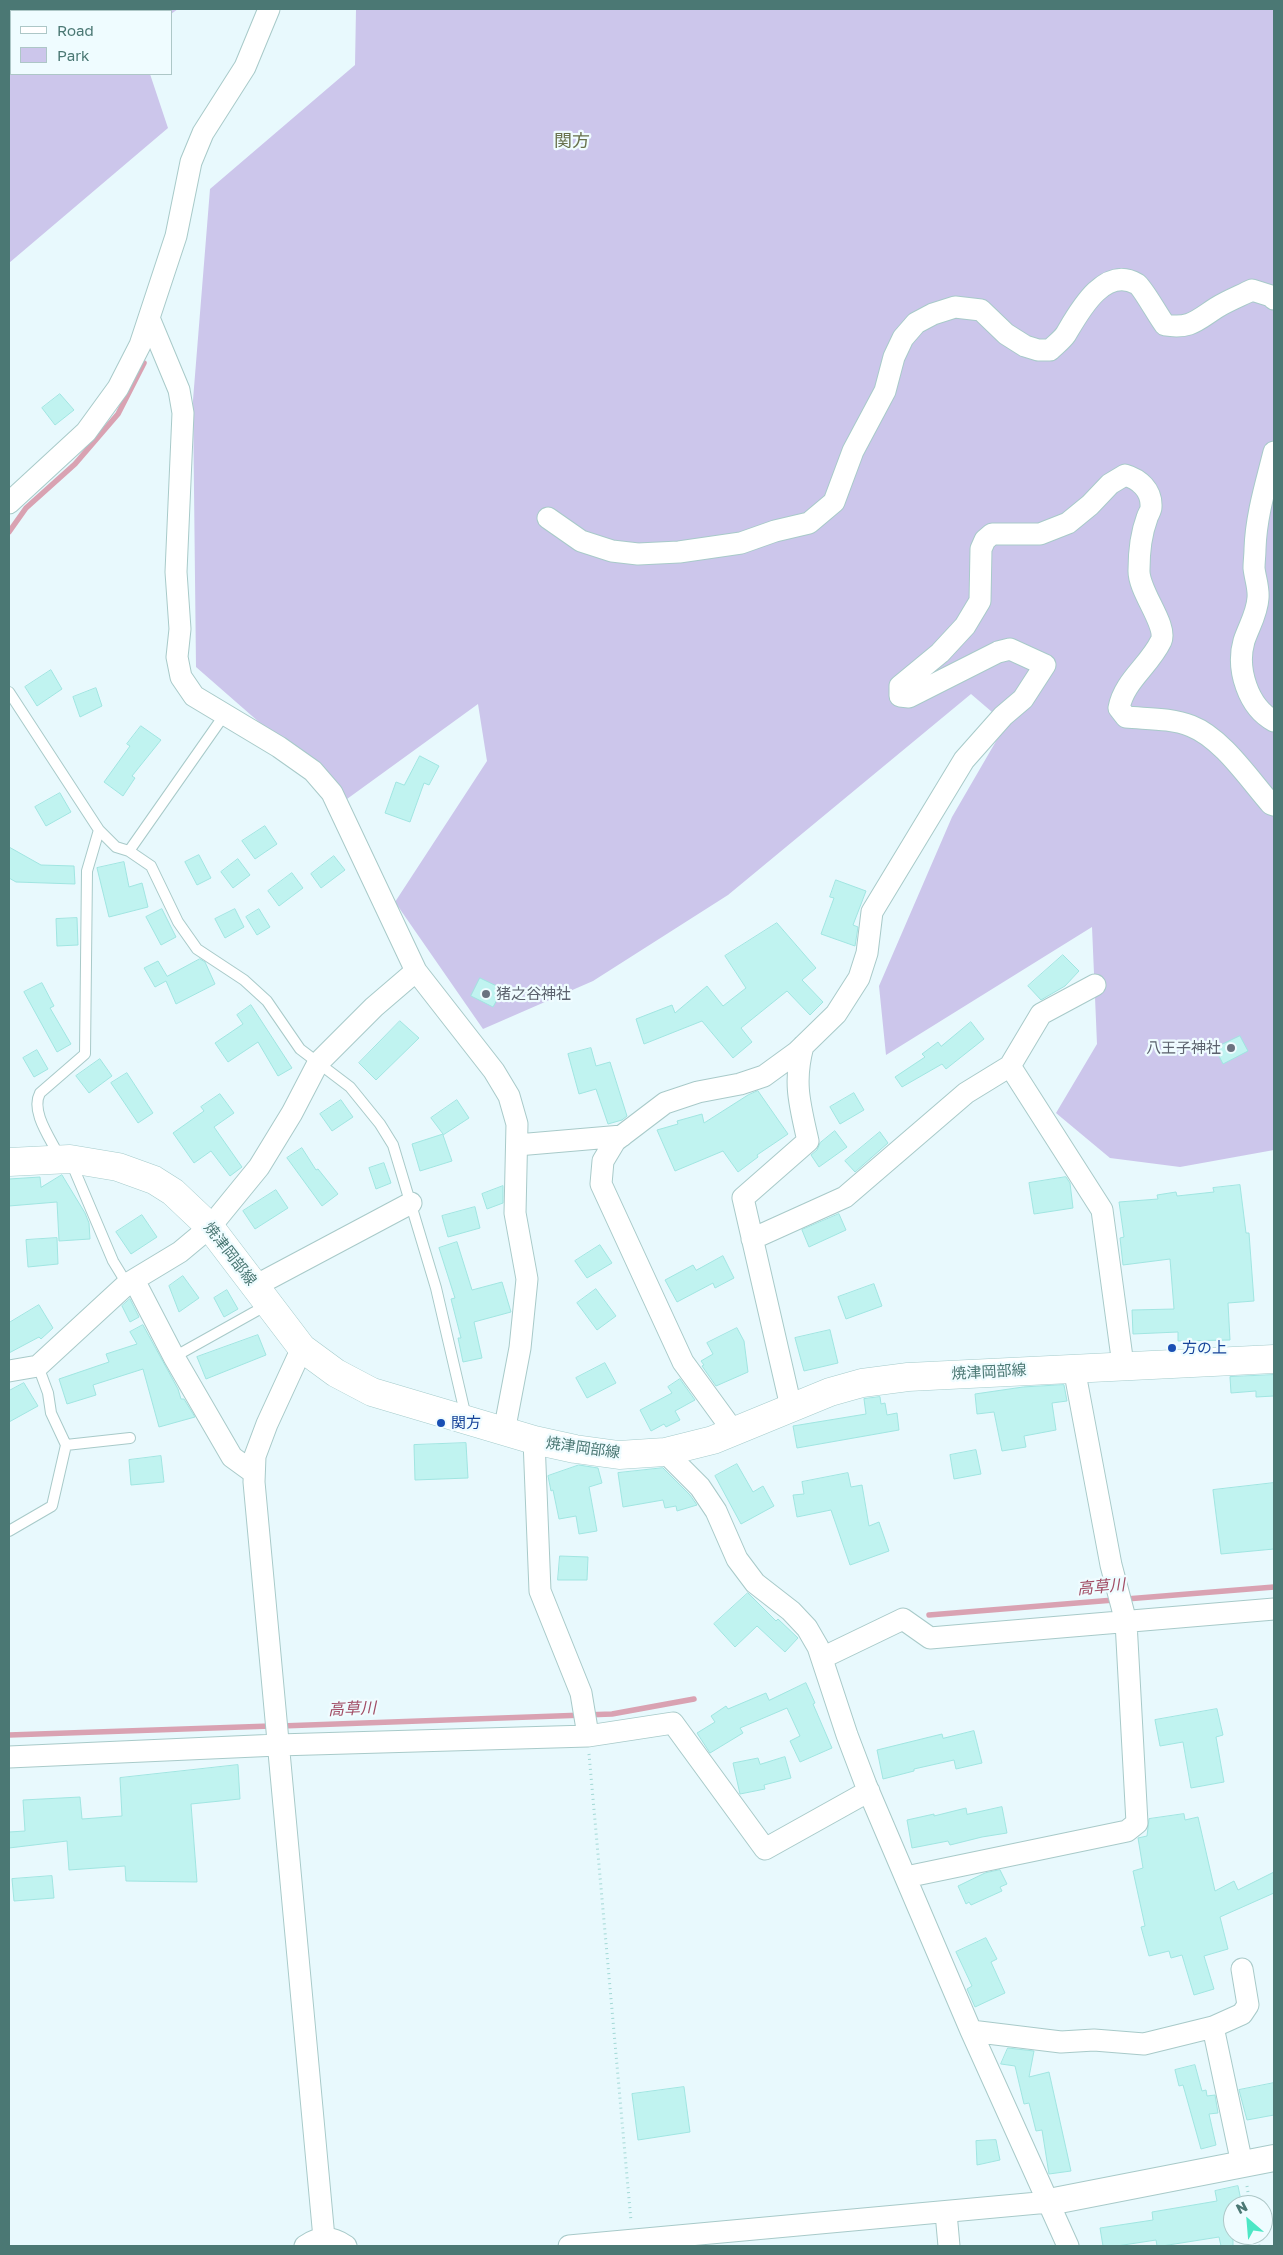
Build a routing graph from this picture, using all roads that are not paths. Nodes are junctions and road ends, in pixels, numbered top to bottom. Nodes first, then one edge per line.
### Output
1 (269, 9) edge
2 (1274, 299) edge
3 (149, 318) junction
4 (1274, 452) edge
5 (9, 503) edge
6 (548, 518) dead end
7 (9, 692) edge
8 (226, 714) junction
9 (1274, 720) edge
10 (1274, 805) edge
11 (99, 830) junction
12 (129, 851) junction
13 (416, 971) junction
14 (1095, 985) dead end
15 (803, 1046) junction
16 (318, 1063) junction
17 (1010, 1066) junction
18 (622, 1136) junction
19 (517, 1145) junction
20 (9, 1150) edge
21 (57, 1159) junction
22 (9, 1162) edge
23 (411, 1204) junction
24 (210, 1227) junction
25 (752, 1239) junction
26 (130, 1282) junction
27 (262, 1295) junction
28 (302, 1348) junction
29 (174, 1357) junction
30 (1274, 1358) edge
31 (1122, 1365) junction
32 (38, 1366) junction
33 (1074, 1368) junction
34 (9, 1371) edge
35 (791, 1407) junction
36 (467, 1421) junction
37 (504, 1432) junction
38 (734, 1432) junction
39 (130, 1438) dead end
40 (534, 1440) junction
41 (66, 1445) junction
42 (665, 1452) junction
43 (254, 1473) junction
44 (9, 1531) edge
45 (1274, 1609) edge
46 (1124, 1615) junction
47 (822, 1658) junction
48 (587, 1732) junction
49 (278, 1743) junction
50 (9, 1757) edge
51 (869, 1791) junction
52 (906, 1877) junction
53 (1242, 1969) dead end
54 (1213, 2026) junction
55 (971, 2031) junction
56 (1274, 2158) edge
57 (1242, 2164) junction
58 (1049, 2202) junction
59 (946, 2213) junction
60 (314, 2242) edge
61 (346, 2246) edge
62 (569, 2246) edge
63 (949, 2246) edge
64 (1068, 2246) edge

1 - 3 street
2 - 6 street
3 - 5 street
3 - 8 street
4 - 9 street
7 - 11 lane
8 - 12 lane
8 - 13 street
10 - 15 street
11 - 12 lane
11 - 21 lane
12 - 16 lane
13 - 16 street
13 - 19 street
14 - 17 street
15 - 18 street
15 - 25 street
16 - 23 lane
16 - 24 street
17 - 25 street
17 - 31 street
18 - 19 street
18 - 38 street
19 - 37 street
20 - 21 street
21 - 22 main road, 焼津岡部線
21 - 24 main road, 焼津岡部線
21 - 26 lane
23 - 27 street
23 - 36 lane
24 - 26 street
24 - 27 main road, 焼津岡部線
25 - 35 street
26 - 29 street
26 - 32 street
27 - 28 main road, 焼津岡部線
27 - 29 lane
28 - 36 main road, 焼津岡部線
28 - 43 street
29 - 43 street
30 - 31 main road, 焼津岡部線
31 - 33 main road, 焼津岡部線
32 - 34 street
32 - 41 lane
33 - 35 main road, 焼津岡部線
33 - 46 street
35 - 38 main road, 焼津岡部線
36 - 37 main road, 焼津岡部線
37 - 40 main road, 焼津岡部線
38 - 42 main road, 焼津岡部線
39 - 41 lane
40 - 42 main road, 焼津岡部線
40 - 48 street
41 - 44 lane
42 - 47 street
43 - 49 street
45 - 46 street
46 - 47 street
46 - 52 street
47 - 51 street
48 - 49 street
48 - 51 street
49 - 50 street
49 - 60 street
51 - 52 street
52 - 55 street
53 - 54 street
54 - 55 street
54 - 57 street
55 - 58 street
56 - 57 street
57 - 58 street
58 - 59 street
58 - 64 street
59 - 62 street
59 - 63 street
60 - 61 street

